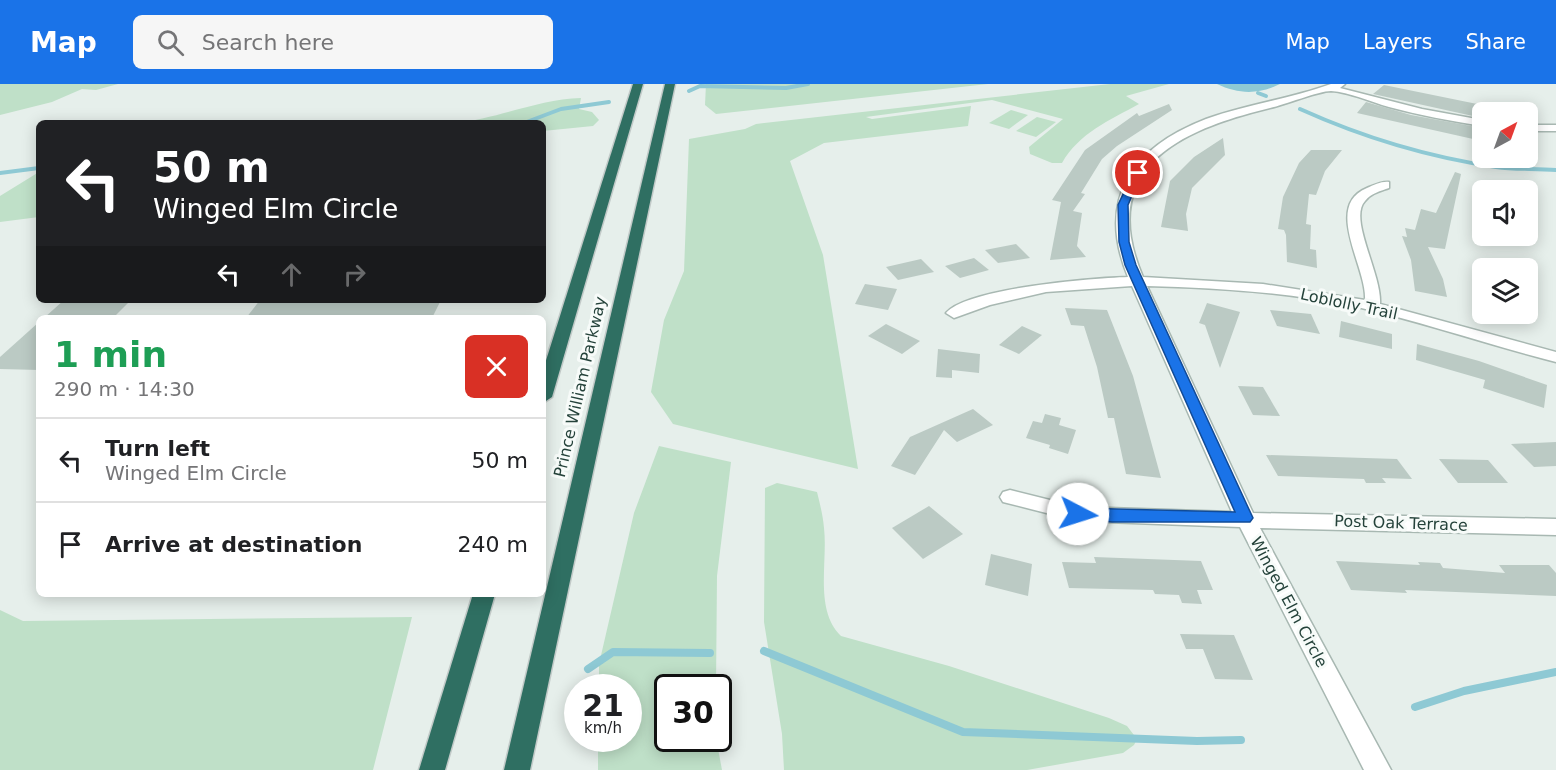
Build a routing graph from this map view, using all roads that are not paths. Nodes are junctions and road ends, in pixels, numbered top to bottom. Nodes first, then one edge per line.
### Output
1 (638, 84) edge
2 (670, 84) edge
3 (1335, 86) edge
4 (1472, 121) edge
5 (1538, 128) edge
6 (1556, 128) edge
7 (1385, 185) dead end
8 (1137, 281) junction
9 (1372, 307) junction
10 (954, 313) dead end
11 (1556, 357) edge
12 (546, 388) edge
13 (1010, 497) dead end
14 (1245, 518) junction
15 (1556, 527) edge
16 (483, 597) edge
17 (432, 770) edge
18 (517, 770) edge
19 (1378, 770) edge

1 - 12 highway, Prince William Parkway
2 - 18 highway, Prince William Parkway
3 - 4 street
3 - 8 street, Winged Elm Circle
5 - 6 street
7 - 9 street
8 - 9 street, Loblolly Trail
8 - 10 street, Loblolly Trail
8 - 14 street, Winged Elm Circle
9 - 11 street, Loblolly Trail
13 - 14 street, Post Oak Terrace
14 - 15 street, Post Oak Terrace
14 - 19 street, Winged Elm Circle
16 - 17 highway

